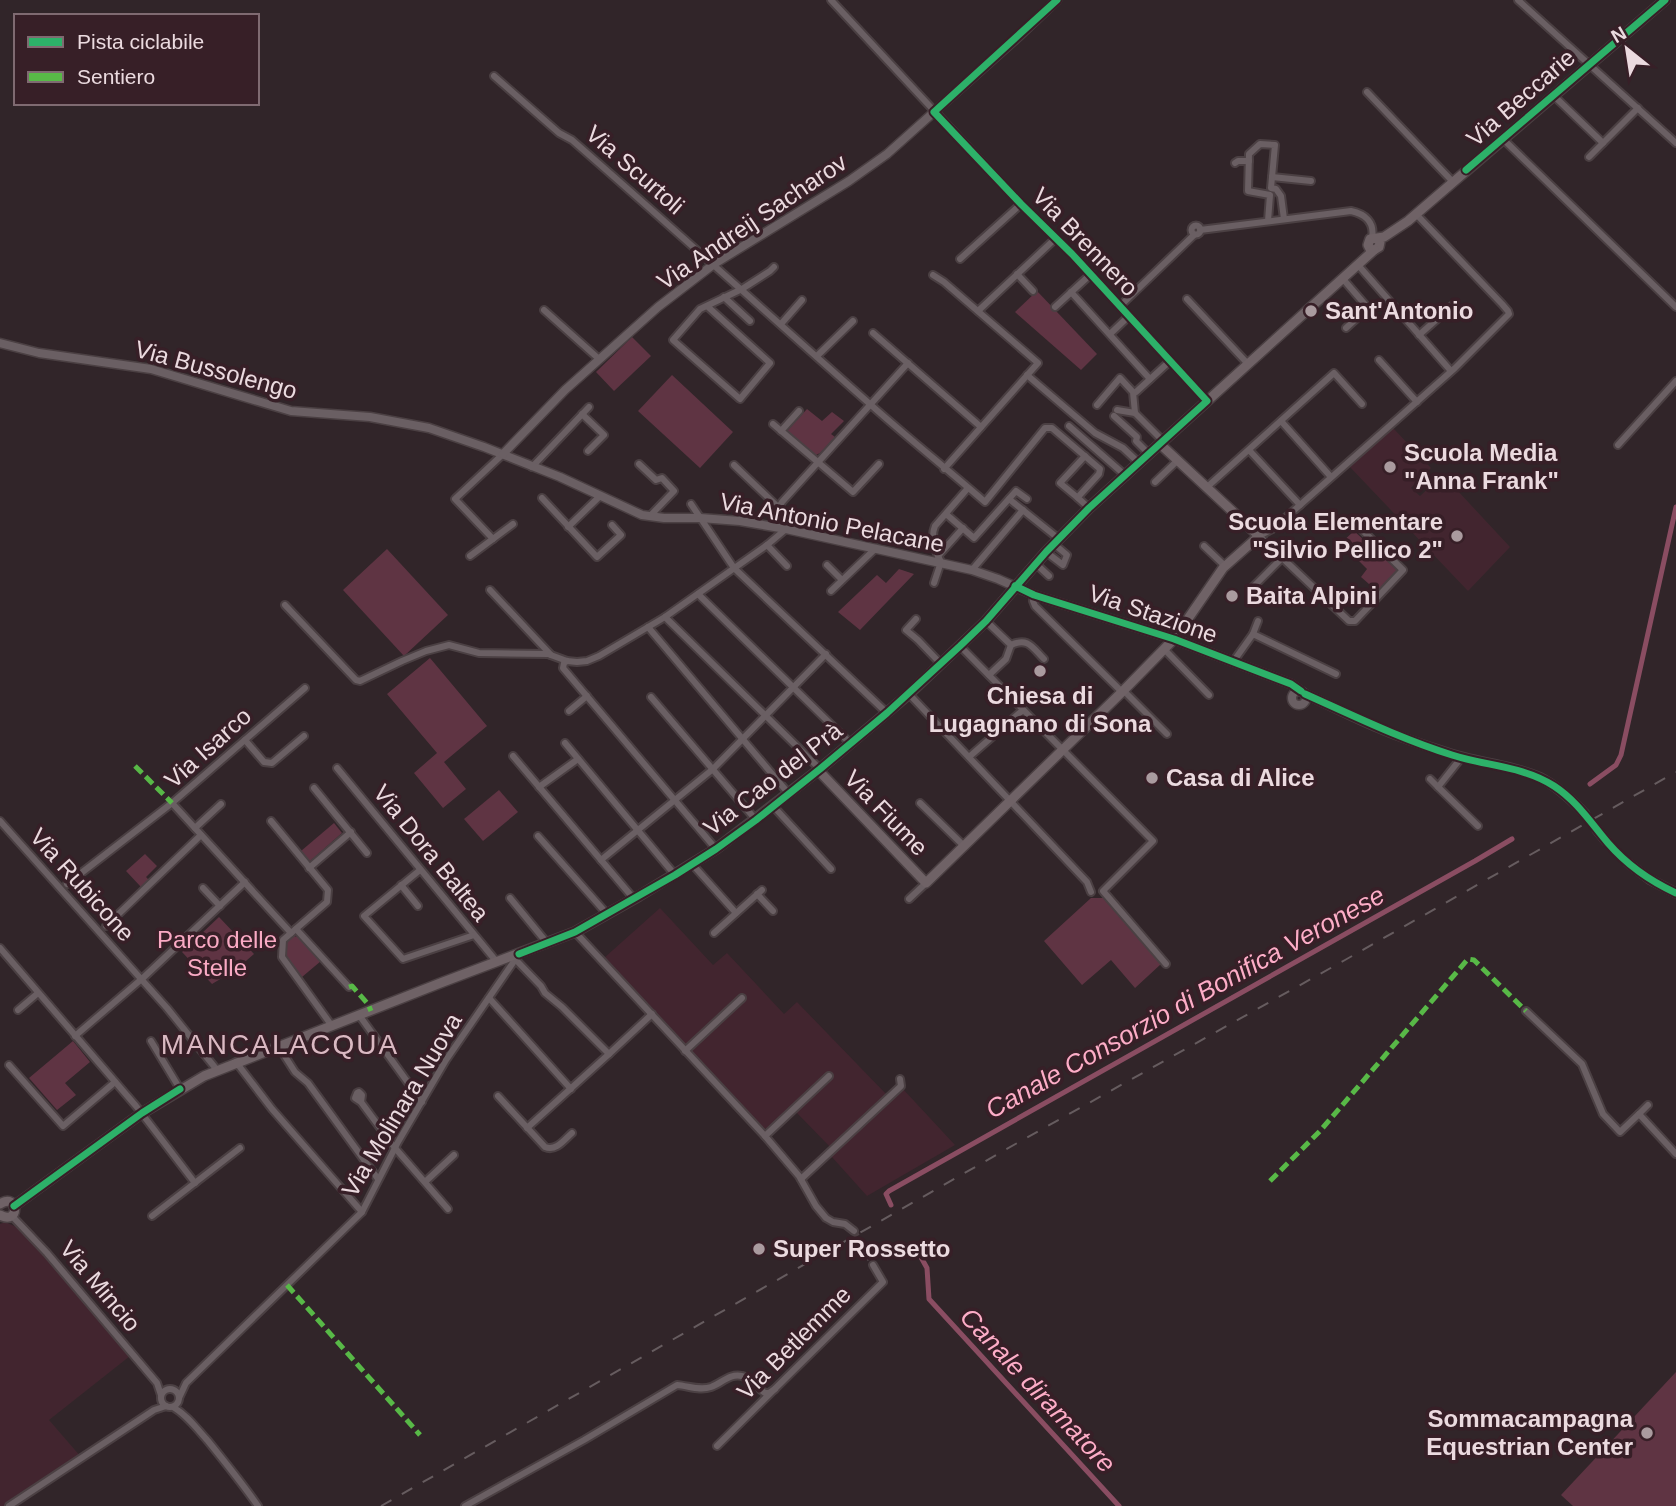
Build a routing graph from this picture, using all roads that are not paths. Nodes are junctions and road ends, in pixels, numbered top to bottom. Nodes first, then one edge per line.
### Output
1 (831, 0) edge
2 (1057, 0) edge
3 (1518, 0) edge
4 (1665, 0) edge
5 (1589, 65) junction
6 (494, 76) dead end
7 (1367, 92) dead end
8 (1554, 96) junction
9 (1638, 108) junction
10 (934, 112) junction
11 (1503, 139) junction
12 (1603, 143) junction
13 (1676, 143) edge
14 (1589, 157) dead end
15 (1249, 161) junction
16 (1235, 163) dead end
17 (1272, 177) junction
18 (1311, 181) dead end
19 (1453, 182) junction
20 (1270, 192) junction
21 (1021, 204) junction
22 (1412, 218) junction
23 (1284, 219) junction
24 (1268, 221) junction
25 (1056, 238) junction
26 (1375, 244) junction
27 (960, 259) dead end
28 (714, 264) junction
29 (1359, 264) junction
30 (774, 267) dead end
31 (1017, 274) junction
32 (1090, 274) junction
33 (933, 275) dead end
34 (1343, 279) junction
35 (742, 289) junction
36 (1033, 291) dead end
37 (1071, 292) junction
38 (724, 297) junction
39 (1187, 299) dead end
40 (802, 300) dead end
41 (1453, 305) dead end
42 (706, 306) junction
43 (1120, 306) junction
44 (1055, 307) dead end
45 (1676, 307) edge
46 (544, 310) dead end
47 (978, 311) junction
48 (1129, 316) junction
49 (750, 321) dead end
50 (853, 321) dead end
51 (780, 324) junction
52 (1346, 328) dead end
53 (873, 333) dead end
54 (1110, 334) junction
55 (1419, 335) junction
56 (0, 343) edge
57 (817, 356) junction
58 (599, 359) junction
59 (1378, 360) dead end
60 (1170, 361) junction
61 (908, 363) junction
62 (1248, 364) junction
63 (1451, 371) junction
64 (1027, 375) junction
65 (1150, 379) junction
66 (1676, 381) edge
67 (1136, 391) dead end
68 (1206, 401) junction
69 (1417, 402) junction
70 (870, 404) junction
71 (1362, 404) dead end
72 (1097, 405) dead end
73 (589, 407) dead end
74 (799, 411) dead end
75 (1135, 413) junction
76 (582, 414) junction
77 (1281, 421) junction
78 (774, 424) dead end
79 (1069, 426) dead end
80 (981, 427) junction
81 (782, 431) junction
82 (1162, 442) junction
83 (1618, 445) dead end
84 (1249, 450) junction
85 (588, 451) dead end
86 (503, 454) junction
87 (1149, 454) junction
88 (1085, 456) junction
89 (1177, 461) junction
90 (818, 462) junction
91 (1139, 463) junction
92 (639, 464) dead end
93 (878, 464) dead end
94 (734, 465) dead end
95 (532, 467) junction
96 (944, 469) junction
97 (1126, 476) junction
98 (1331, 477) junction
99 (1155, 482) dead end
100 (968, 488) junction
101 (1206, 488) junction
102 (600, 496) junction
103 (542, 498) dead end
104 (1078, 498) junction
105 (1009, 499) junction
106 (1027, 499) dead end
107 (691, 504) dead end
108 (1300, 505) junction
109 (778, 507) junction
110 (1089, 508) junction
111 (1023, 510) junction
112 (946, 514) junction
113 (650, 516) junction
114 (700, 518) junction
115 (1355, 523) dead end
116 (513, 524) dead end
117 (612, 525) dead end
118 (569, 527) junction
119 (774, 527) junction
120 (963, 528) junction
121 (786, 529) junction
122 (1259, 536) junction
123 (493, 539) junction
124 (1056, 542) junction
125 (766, 545) junction
126 (1204, 546) dead end
127 (876, 548) junction
128 (1046, 552) junction
129 (470, 556) dead end
130 (1282, 558) junction
131 (939, 559) junction
132 (1036, 564) junction
133 (827, 565) dead end
134 (787, 566) dead end
135 (1225, 566) junction
136 (734, 568) junction
137 (972, 570) junction
138 (1049, 576) dead end
139 (842, 580) junction
140 (934, 583) dead end
141 (1015, 586) junction
142 (490, 590) dead end
143 (1250, 590) dead end
144 (831, 591) dead end
145 (698, 594) junction
146 (1034, 595) junction
147 (285, 606) dead end
148 (665, 617) junction
149 (916, 619) dead end
150 (986, 621) junction
151 (1258, 621) dead end
152 (648, 627) junction
153 (1253, 634) junction
154 (1174, 639) junction
155 (1011, 645) junction
156 (960, 646) junction
157 (1164, 649) junction
158 (826, 654) junction
159 (552, 655) junction
160 (1044, 659) dead end
161 (567, 661) junction
162 (1233, 662) junction
163 (941, 664) junction
164 (1336, 674) dead end
165 (989, 675) junction
166 (1279, 679) junction
167 (793, 687) junction
168 (304, 688) dead end
169 (1123, 692) junction
170 (909, 694) junction
171 (1209, 695) dead end
172 (587, 696) junction
173 (1303, 696) junction
174 (651, 697) dead end
175 (569, 710) dead end
176 (1023, 710) junction
177 (887, 713) junction
178 (767, 716) junction
179 (1167, 734) dead end
180 (304, 736) dead end
181 (743, 739) junction
182 (245, 740) junction
183 (565, 743) dead end
184 (850, 743) junction
185 (1063, 750) junction
186 (513, 756) dead end
187 (969, 757) junction
188 (1461, 758) junction
189 (578, 759) junction
190 (337, 768) dead end
191 (713, 769) junction
192 (819, 770) junction
193 (1430, 779) dead end
194 (539, 787) junction
195 (314, 788) dead end
196 (1438, 788) junction
197 (789, 794) junction
198 (674, 801) junction
199 (1011, 801) junction
200 (172, 803) junction
201 (920, 803) dead end
202 (221, 804) dead end
203 (773, 806) junction
204 (1585, 814) tunnel mouth
205 (756, 820) junction
206 (0, 821) edge
207 (271, 821) dead end
208 (1478, 826) dead end
209 (195, 828) junction
210 (1597, 830) tunnel mouth
211 (638, 831) junction
212 (351, 832) junction
213 (201, 835) junction
214 (538, 836) dead end
215 (1606, 841) tunnel mouth
216 (964, 846) junction
217 (716, 849) junction
218 (367, 852) dead end
219 (601, 860) junction
220 (1628, 863) tunnel mouth
221 (692, 864) junction
222 (309, 867) junction
223 (831, 869) dead end
224 (420, 870) junction
225 (675, 875) junction
226 (245, 882) junction
227 (926, 883) junction
228 (67, 884) dead end
229 (401, 886) junction
230 (203, 888) dead end
231 (1091, 892) dead end
232 (1676, 893) edge
233 (510, 898) dead end
234 (634, 899) junction
235 (909, 899) dead end
236 (220, 906) junction
237 (418, 906) dead end
238 (773, 911) dead end
239 (736, 913) junction
240 (607, 914) junction
241 (106, 926) dead end
242 (293, 931) junction
243 (575, 932) junction
244 (714, 933) dead end
245 (474, 935) junction
246 (547, 943) junction
247 (0, 948) edge
248 (517, 956) junction
249 (496, 961) junction
250 (1166, 964) dead end
251 (141, 980) junction
252 (349, 987) dead end
253 (38, 993) junction
254 (489, 998) junction
255 (742, 998) dead end
256 (18, 1010) dead end
257 (1526, 1011) dead end
258 (652, 1014) junction
259 (359, 1015) junction
260 (332, 1026) junction
261 (75, 1035) junction
262 (151, 1041) dead end
263 (279, 1047) junction
264 (685, 1051) junction
265 (609, 1055) junction
266 (236, 1062) junction
267 (9, 1065) dead end
268 (217, 1070) junction
269 (829, 1076) dead end
270 (900, 1079) dead end
271 (115, 1082) junction
272 (180, 1089) junction
273 (571, 1089) junction
274 (498, 1096) dead end
275 (361, 1102) dead end
276 (422, 1102) junction
277 (1648, 1105) dead end
278 (142, 1113) junction
279 (1639, 1114) junction
280 (527, 1128) junction
281 (572, 1133) dead end
282 (765, 1136) junction
283 (397, 1145) junction
284 (240, 1148) dead end
285 (1676, 1154) edge
286 (454, 1156) dead end
287 (378, 1179) junction
288 (801, 1179) junction
289 (425, 1182) junction
290 (195, 1183) junction
291 (0, 1204) edge
292 (448, 1209) dead end
293 (362, 1212) junction
294 (6, 1214) edge
295 (152, 1216) dead end
296 (855, 1231) tunnel mouth
297 (873, 1265) tunnel mouth
298 (157, 1383) junction
299 (186, 1384) junction
300 (171, 1389) junction
301 (775, 1389) junction
302 (161, 1396) junction
303 (179, 1399) junction
304 (170, 1407) junction
305 (154, 1410) junction
306 (183, 1413) junction
307 (717, 1446) dead end
308 (9, 1506) edge
309 (258, 1506) edge
310 (465, 1506) edge

1 - 10 street, Via Brennero
2 - 10 street, Via Andreij Sacharov
3 - 5 street
4 - 5 main road, Via Beccarie
5 - 8 main road, Via Beccarie
5 - 9 street
6 - 28 street, Via Scurtoli
7 - 19 street
8 - 11 main road, Via Beccarie
8 - 12 street, Via Beccarie
9 - 12 street
9 - 13 street
10 - 21 street, Via Brennero
10 - 28 street, Via Andreij Sacharov
11 - 19 main road, Via Beccarie
11 - 45 street
12 - 14 street
15 - 16 street
15 - 17 street
15 - 20 street
17 - 18 street
17 - 20 street
19 - 22 main road, Via Beccarie
20 - 23 street
20 - 24 street
21 - 25 street, Via Brennero
21 - 27 street
22 - 26 main road, Via Beccarie
22 - 63 street
23 - 24 street
23 - 26 street
24 - 43 street
25 - 31 street
25 - 32 street, Via Brennero
26 - 29 main road
28 - 35 street, Via Scurtoli
28 - 58 street, Via Andreij Sacharov
29 - 34 main road, Via Cao del Prà
29 - 55 street
30 - 35 street
31 - 36 street
31 - 47 street
32 - 37 street
32 - 43 street, Via Brennero
33 - 47 street
34 - 52 street
34 - 62 main road, Via Cao del Prà
35 - 38 street
35 - 51 street, Via Scurtoli
37 - 44 street
37 - 54 street
38 - 42 street
38 - 49 street
39 - 62 street
40 - 51 street
41 - 55 street
42 - 42 street
43 - 48 street, Via Brennero
46 - 58 street
47 - 64 street
48 - 54 street
48 - 60 street, Via Brennero
50 - 57 street
51 - 57 street, Via Scurtoli
53 - 61 street
54 - 65 street
55 - 63 street
56 - 86 street, Via Bussolengo
57 - 70 street, Via Scurtoli
58 - 86 street, Via Andreij Sacharov
59 - 69 street
60 - 65 street
60 - 68 street, Via Brennero
61 - 70 street
61 - 80 street
62 - 68 main road, Via Cao del Prà
63 - 69 street
64 - 80 street
64 - 91 street
65 - 67 street
66 - 83 street
68 - 82 main road, Via Cao del Prà
69 - 98 street
70 - 90 street
70 - 96 street, Via Scurtoli
71 - 77 street
72 - 75 street
73 - 76 street
74 - 81 street
75 - 82 street
75 - 87 street
76 - 85 street
76 - 95 street
77 - 84 street
77 - 98 street
78 - 81 street
79 - 97 street
80 - 96 street
81 - 90 street
82 - 87 main road, Via Cao del Prà
82 - 89 main road
84 - 101 street
84 - 108 street
86 - 95 street, Via Antonio Pelacane
86 - 123 street
87 - 91 main road, Via Cao del Prà
88 - 100 street
88 - 104 street
88 - 104 street
89 - 99 street
89 - 101 main road
90 - 93 street
90 - 109 street
91 - 97 main road, Via Cao del Prà
92 - 113 street
94 - 109 street
95 - 102 street, Via Antonio Pelacane
96 - 100 street, Via Scurtoli
97 - 110 main road, Via Cao del Prà
98 - 108 street
100 - 112 street
101 - 122 main road
102 - 113 street, Via Antonio Pelacane
102 - 118 street
103 - 118 street
104 - 110 street
105 - 106 street
105 - 111 street
105 - 120 street
107 - 114 street
108 - 122 street
109 - 119 street
110 - 124 main road, Via Cao del Prà
111 - 124 street
111 - 137 street
112 - 120 street
112 - 131 street
113 - 114 street, Via Antonio Pelacane
114 - 119 street, Via Antonio Pelacane
114 - 136 street
115 - 130 street
116 - 123 street
117 - 118 street
119 - 121 street, Via Antonio Pelacane
120 - 131 street
121 - 125 street
121 - 127 street, Via Antonio Pelacane
122 - 130 street
122 - 135 main road
123 - 129 street
124 - 128 main road, Via Cao del Prà
124 - 128 street
125 - 134 street
125 - 136 street
126 - 135 street
127 - 131 street, Via Antonio Pelacane
127 - 139 street
128 - 132 main road, Via Cao del Prà
130 - 143 street
131 - 137 street, Via Antonio Pelacane
131 - 140 street
132 - 138 street
132 - 141 main road, Via Cao del Prà
133 - 139 street
135 - 154 main road
136 - 145 street
136 - 158 street
137 - 141 street, Via Antonio Pelacane
139 - 144 street
141 - 146 street, Via Stazione
141 - 150 main road, Via Cao del Prà
142 - 159 street
145 - 148 street
145 - 167 street
146 - 154 street, Via Stazione
146 - 169 street
147 - 159 street
148 - 152 street
148 - 178 street
149 - 163 street
150 - 155 street
150 - 156 main road, Via Cao del Prà
151 - 153 street
152 - 161 street
152 - 181 street
153 - 162 street
153 - 164 street
154 - 157 main road
154 - 162 street, Via Stazione
155 - 160 street
155 - 165 street
156 - 163 main road, Via Cao del Prà
156 - 165 street
157 - 169 main road
157 - 171 street
158 - 167 street
158 - 177 street
159 - 161 street
161 - 172 street
162 - 166 street, Via Stazione
163 - 170 main road, Via Cao del Prà
165 - 176 street
166 - 173 street, Via Stazione
166 - 173 street
167 - 178 street
167 - 184 street
168 - 182 street, Via Isarco
169 - 179 street
169 - 185 main road
170 - 177 main road, Via Cao del Prà
170 - 187 street
172 - 175 street
172 - 198 street
173 - 188 street, Via Stazione
174 - 191 street
176 - 185 street
176 - 187 street
177 - 184 main road, Via Cao del Prà
178 - 181 street
178 - 192 street
180 - 182 street
181 - 191 street
181 - 197 street
182 - 200 street, Via Isarco
183 - 189 street
184 - 192 main road, Via Cao del Prà
185 - 199 main road
185 - 250 street
186 - 194 street
187 - 199 street
188 - 196 street
188 - 204 street, Via Stazione
189 - 194 street
189 - 211 street
190 - 224 street, Via Dora Baltea
191 - 198 street
191 - 205 street
192 - 197 main road, Via Cao del Prà
192 - 227 main road, Via Fiume
193 - 196 street
194 - 219 street
195 - 212 street
196 - 208 street
197 - 203 main road, Via Cao del Prà
198 - 211 street
198 - 217 street
199 - 216 main road
199 - 231 street
200 - 209 street, Via Isarco
200 - 228 street
201 - 216 street
202 - 209 street
203 - 205 main road, Via Cao del Prà
203 - 223 street
205 - 217 main road, Via Cao del Prà
206 - 251 street, Via Rubicone
207 - 222 street
209 - 213 street, Via Isarco
210 - 215 street
211 - 219 street
211 - 225 street
212 - 218 street
212 - 222 street
213 - 226 street, Via Isarco
213 - 241 street
214 - 240 street
216 - 227 main road
217 - 221 main road, Via Cao del Prà
219 - 234 street
220 - 232 street
221 - 225 main road, Via Cao del Prà
221 - 239 street
222 - 242 street
224 - 229 street
224 - 245 street, Via Dora Baltea
225 - 234 main road, Via Cao del Prà
226 - 236 street
226 - 242 street, Via Isarco
227 - 235 street
229 - 237 street
229 - 245 street
230 - 236 street
233 - 246 street
234 - 240 main road, Via Cao del Prà
236 - 251 street
238 - 239 street
239 - 244 street
240 - 243 main road, Via Cao del Prà
242 - 252 street, Via Isarco
242 - 260 street
243 - 246 main road, Via Cao del Prà
243 - 258 street
245 - 249 street, Via Dora Baltea
246 - 248 main road, Via Cao del Prà
247 - 253 street
248 - 249 main road, Via Cao del Prà
248 - 254 street, Via Molinara Nuova
248 - 265 street
249 - 259 main road, Via Cao del Prà
251 - 261 street
251 - 268 street, Via Rubicone
253 - 256 street
253 - 261 street
254 - 273 street
254 - 276 street, Via Molinara Nuova
255 - 264 street
257 - 279 street
258 - 264 street
258 - 265 street
259 - 260 main road, Via Cao del Prà
259 - 276 street
260 - 263 main road, Via Cao del Prà
261 - 271 street
262 - 272 street
263 - 266 main road, Via Cao del Prà
263 - 287 street
264 - 282 street
265 - 273 street
266 - 268 main road, Via Cao del Prà
266 - 293 street
267 - 271 street
268 - 272 main road, Via Cao del Prà
269 - 282 street
270 - 288 street
271 - 278 street
272 - 278 main road, Via Cao del Prà
273 - 280 street
274 - 280 street
275 - 283 street
276 - 283 street, Via Molinara Nuova
277 - 279 street
278 - 290 street
278 - 294 main road, Via Cao del Prà
279 - 285 street
280 - 281 street
282 - 288 street
283 - 287 street, Via Molinara Nuova
283 - 289 street
284 - 290 street
286 - 289 street
287 - 293 street, Via Molinara Nuova
288 - 296 street
289 - 292 street
290 - 295 street
291 - 294 main road
293 - 299 street, Via Molinara Nuova
294 - 298 street, Via Mincio
297 - 301 street, Via Betlemme
298 - 300 street, Via Mincio
298 - 302 street, Via Mincio
299 - 300 street, Via Molinara Nuova
299 - 303 street, Via Molinara Nuova
300 - 302 street
300 - 303 street, Via Mincio
301 - 307 street, Via Betlemme
301 - 310 street
302 - 304 street, Via Mincio
302 - 305 street
303 - 304 street
303 - 306 street, Via Mincio
304 - 305 street
304 - 306 street, Via Mincio
305 - 308 street
306 - 309 street, Via Mincio

